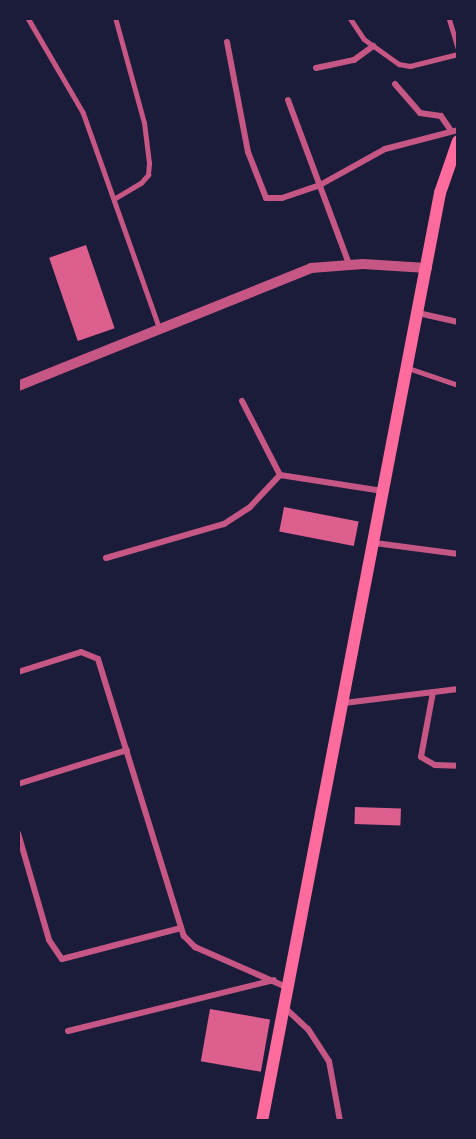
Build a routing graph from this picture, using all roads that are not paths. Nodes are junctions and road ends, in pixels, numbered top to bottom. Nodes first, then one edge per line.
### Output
1 (28, 18) edge
2 (115, 18) edge
3 (350, 18) edge
4 (450, 18) edge
5 (227, 42) dead end
6 (374, 46) junction
7 (458, 48) edge
8 (458, 54) edge
9 (316, 68) dead end
10 (395, 84) dead end
11 (288, 100) dead end
12 (456, 134) edge
13 (320, 185) junction
14 (114, 199) junction
15 (349, 264) junction
16 (427, 268) junction
17 (418, 313) junction
18 (458, 322) edge
19 (159, 327) junction
20 (408, 368) junction
21 (458, 385) edge
22 (18, 387) edge
23 (243, 401) dead end
24 (280, 475) junction
25 (384, 492) junction
26 (375, 543) junction
27 (458, 554) edge
28 (106, 558) dead end
29 (18, 672) edge
30 (458, 689) edge
31 (433, 692) junction
32 (344, 703) junction
33 (127, 750) junction
34 (458, 766) edge
35 (18, 784) edge
36 (18, 833) edge
37 (181, 928) junction
38 (274, 980) junction
39 (286, 987) junction
40 (282, 1006) junction
41 (68, 1031) dead end
42 (262, 1121) edge
43 (340, 1121) edge

1 - 14 lane
2 - 14 lane
3 - 6 lane
4 - 7 lane
5 - 13 street
6 - 8 lane
6 - 9 street
10 - 12 street
11 - 13 street
12 - 13 street
12 - 16 main road
13 - 15 street
14 - 19 lane
15 - 16 street
15 - 19 street
16 - 17 main road
17 - 18 street
17 - 20 main road
19 - 22 street
20 - 21 lane
20 - 25 main road
23 - 24 street
24 - 25 street
24 - 28 street
25 - 26 main road
26 - 27 street
26 - 32 main road
29 - 33 street
30 - 31 street
31 - 32 street
31 - 34 street
32 - 39 main road
33 - 35 street
33 - 37 street
36 - 37 street
37 - 38 street
38 - 39 street
38 - 41 street
39 - 40 main road
40 - 42 main road
40 - 43 street

